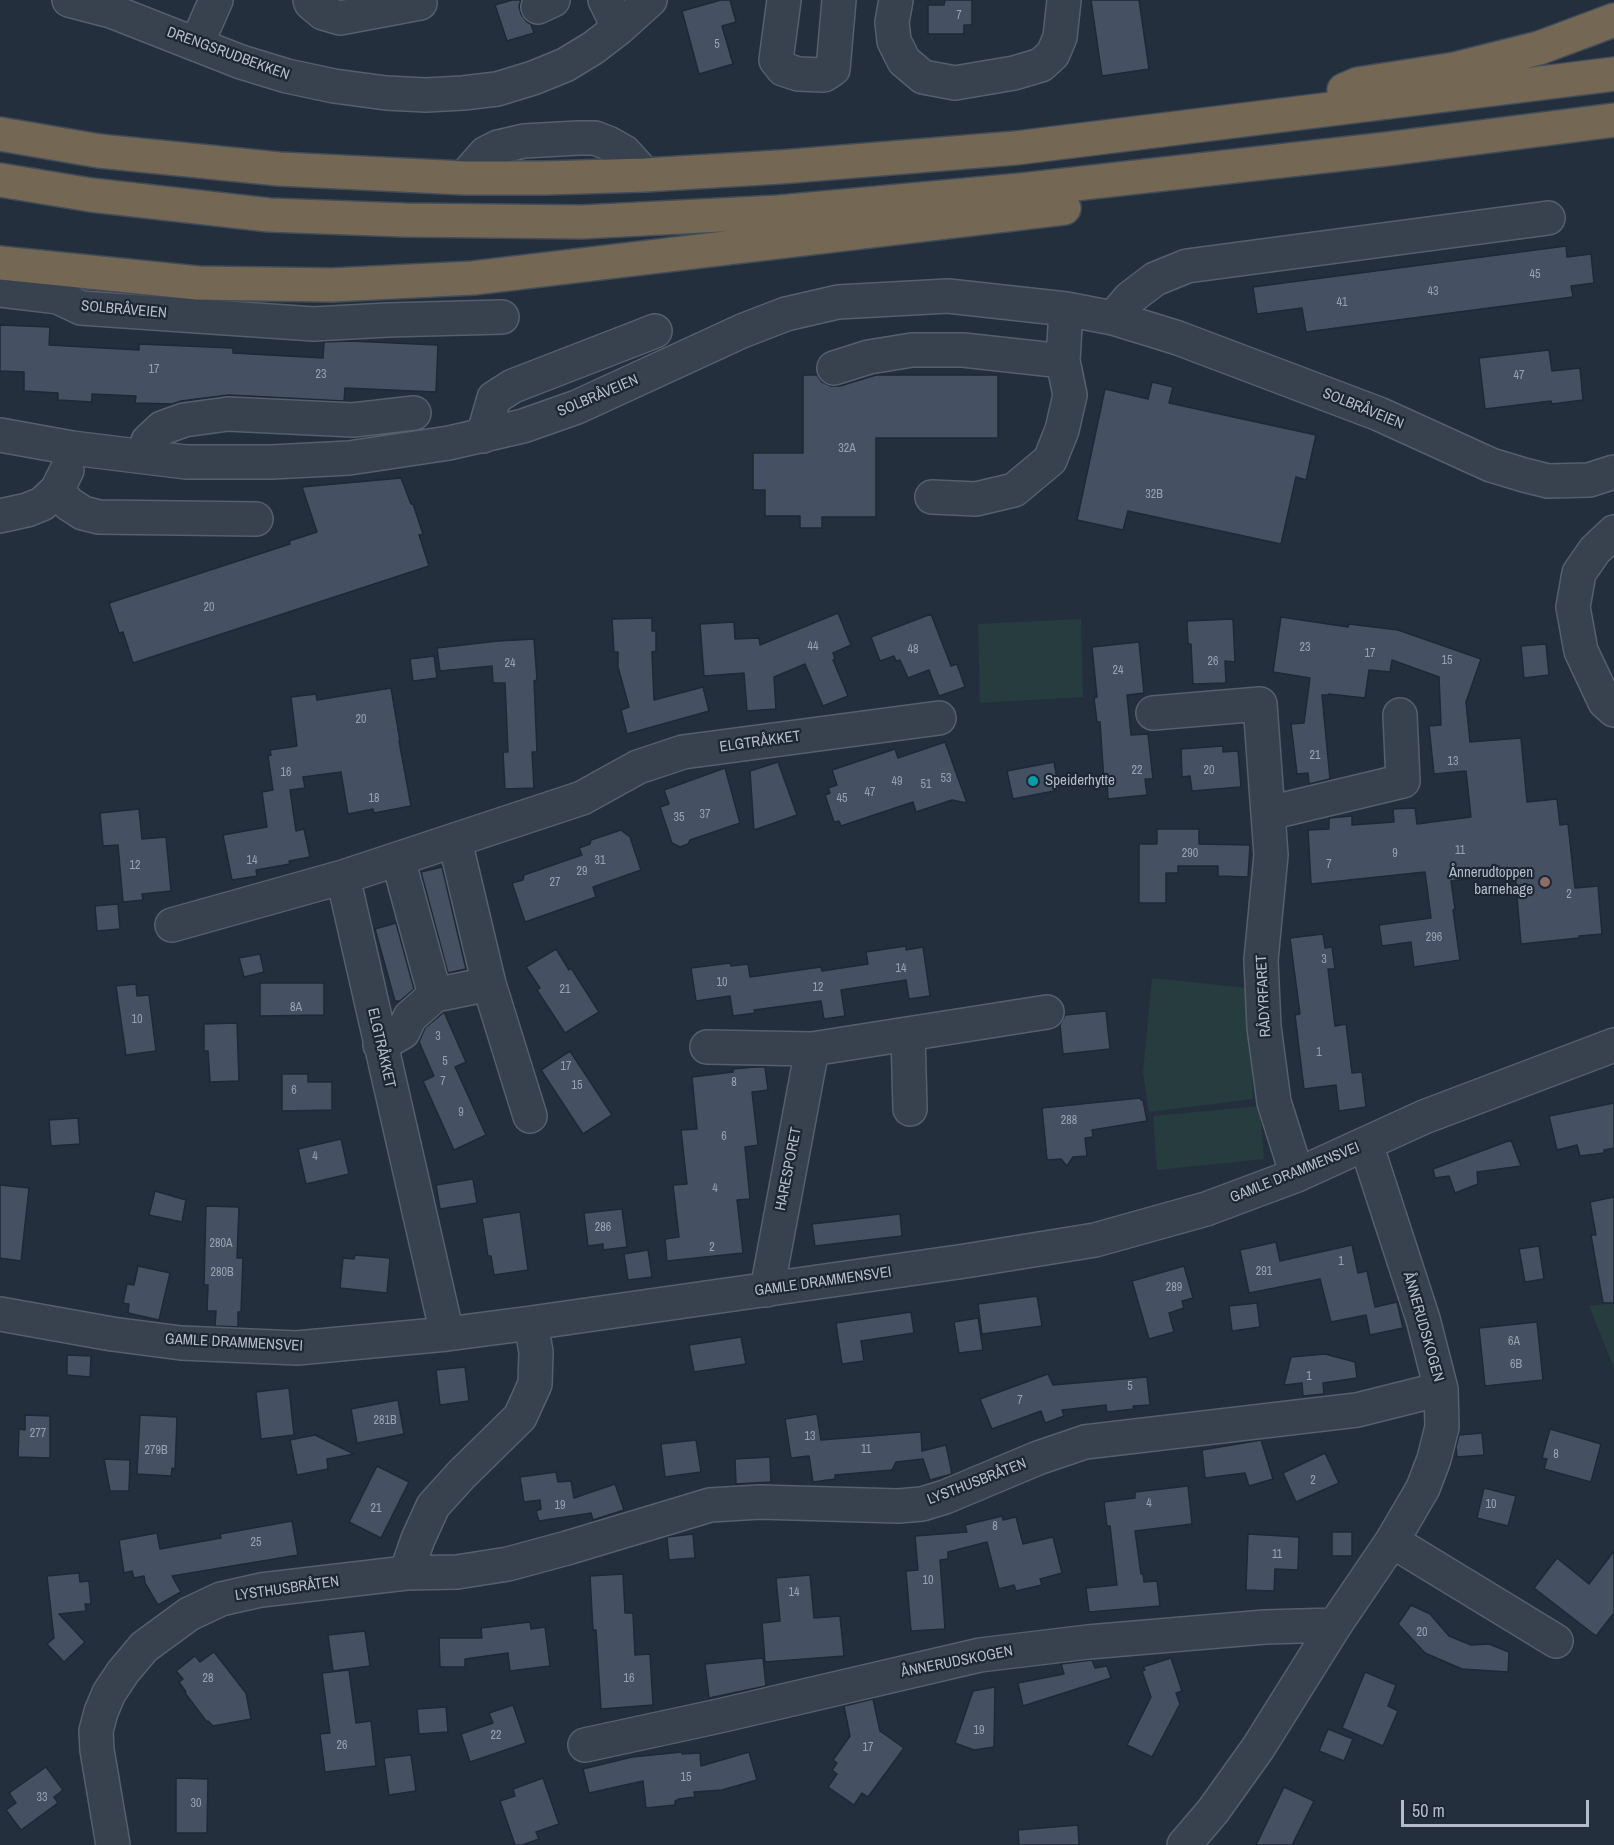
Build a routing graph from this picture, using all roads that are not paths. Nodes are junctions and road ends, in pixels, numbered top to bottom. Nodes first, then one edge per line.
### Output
1 (69, 0) edge
2 (310, 0) edge
3 (604, 0) edge
4 (650, 0) edge
5 (784, 0) edge
6 (840, 0) edge
7 (896, 0) edge
8 (1064, 0) edge
9 (420, 3) dead end
10 (215, 4) edge
11 (1614, 20) edge
12 (619, 28) junction
13 (197, 44) junction
14 (1614, 74) edge
15 (1281, 116) junction
16 (1614, 120) edge
17 (0, 134) edge
18 (1387, 149) junction
19 (0, 180) edge
20 (1548, 218) dead end
21 (0, 263) edge
22 (0, 290) edge
23 (1066, 309) junction
24 (502, 317) dead end
25 (1113, 318) junction
26 (655, 331) dead end
27 (1063, 361) junction
28 (834, 368) dead end
29 (414, 413) dead end
30 (0, 435) edge
31 (483, 436) junction
32 (72, 448) junction
33 (145, 456) junction
34 (1614, 472) edge
35 (57, 490) junction
36 (932, 497) dead end
37 (0, 516) edge
38 (256, 519) dead end
39 (1614, 532) edge
40 (1614, 710) edge
41 (1153, 713) dead end
42 (1400, 715) dead end
43 (939, 718) dead end
44 (1269, 813) junction
45 (455, 841) junction
46 (398, 859) junction
47 (342, 877) junction
48 (172, 925) dead end
49 (489, 984) junction
50 (435, 995) junction
51 (1047, 1012) dead end
52 (908, 1034) junction
53 (1614, 1045) edge
54 (380, 1046) junction
55 (707, 1047) dead end
56 (812, 1049) junction
57 (910, 1109) dead end
58 (530, 1116) dead end
59 (1366, 1144) junction
60 (1297, 1175) junction
61 (767, 1290) junction
62 (0, 1314) edge
63 (531, 1323) junction
64 (447, 1334) junction
65 (1441, 1389) junction
66 (1392, 1541) junction
67 (406, 1574) junction
68 (1335, 1625) junction
69 (1556, 1641) dead end
70 (585, 1746) dead end
71 (112, 1845) edge
72 (1184, 1845) edge

1 - 13 street, DRENGSRUDBEKKEN
2 - 9 street
3 - 12 street
4 - 12 street, DRENGSRUDBEKKEN
5 - 6 street
7 - 8 street
10 - 13 street
11 - 15 highway
12 - 13 street, DRENGSRUDBEKKEN
14 - 15 highway
15 - 17 highway
16 - 18 highway
18 - 19 highway
18 - 21 highway
20 - 25 street
22 - 24 street, SOLBRÅVEIEN
23 - 25 street, SOLBRÅVEIEN
23 - 27 street
23 - 31 street, SOLBRÅVEIEN
25 - 34 street, SOLBRÅVEIEN
26 - 31 street
27 - 28 street
27 - 36 street
29 - 33 street
30 - 32 street, SOLBRÅVEIEN
31 - 33 street, SOLBRÅVEIEN
32 - 33 street, SOLBRÅVEIEN
32 - 35 street
35 - 37 street
35 - 38 street
39 - 40 street
41 - 44 street, RÅDYRFARET
42 - 44 street
43 - 45 street, ELGTRÅKKET
44 - 60 street, RÅDYRFARET
45 - 46 street, ELGTRÅKKET
45 - 49 street
46 - 47 street, ELGTRÅKKET
46 - 50 street
47 - 48 street
47 - 54 street, ELGTRÅKKET
49 - 50 street
49 - 58 street
50 - 54 street
51 - 52 street
52 - 56 street
52 - 57 street
53 - 59 street, GAMLE DRAMMENSVEI
54 - 64 street, ELGTRÅKKET
55 - 56 street
56 - 61 street, HARESPORET
59 - 60 street, GAMLE DRAMMENSVEI
59 - 65 street, ÅNNERUDSKOGEN
60 - 61 street, GAMLE DRAMMENSVEI
61 - 63 street, GAMLE DRAMMENSVEI
62 - 64 street, GAMLE DRAMMENSVEI
63 - 64 street, GAMLE DRAMMENSVEI
63 - 67 street
65 - 66 street, ÅNNERUDSKOGEN
65 - 67 street, LYSTHUSBRÅTEN
66 - 68 street, ÅNNERUDSKOGEN
66 - 69 street
67 - 71 street, LYSTHUSBRÅTEN
68 - 70 street, ÅNNERUDSKOGEN
68 - 72 street, ÅNNERUDSKOGEN

